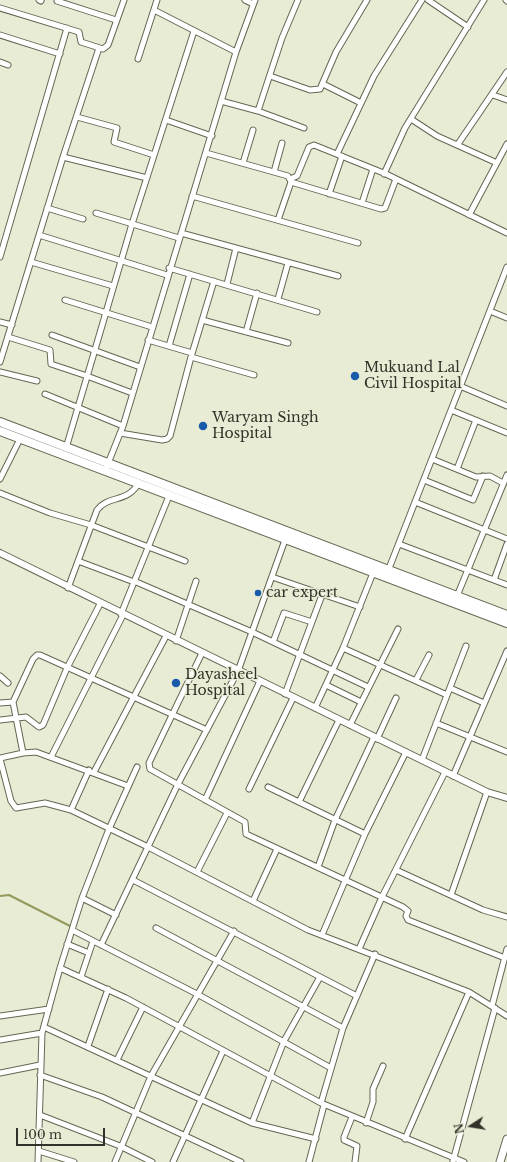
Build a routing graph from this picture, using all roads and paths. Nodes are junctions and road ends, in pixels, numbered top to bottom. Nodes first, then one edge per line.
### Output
1 (124, 0) edge
2 (157, 0) edge
3 (245, 0) edge
4 (298, 0) edge
5 (367, 0) edge
6 (422, 0) edge
7 (428, 0) edge
8 (484, 0) edge
9 (56, 1) edge
10 (254, 2) edge
11 (0, 8) edge
12 (154, 10) junction
13 (116, 20) junction
14 (468, 27) junction
15 (67, 28) junction
16 (194, 31) junction
17 (0, 35) edge
18 (99, 48) junction
19 (236, 52) junction
20 (60, 54) junction
21 (138, 59) dead end
22 (0, 62) edge
23 (8, 65) dead end
24 (507, 72) edge
25 (270, 76) junction
26 (323, 84) junction
27 (493, 95) junction
28 (507, 100) edge
29 (221, 101) junction
30 (361, 103) junction
31 (258, 111) junction
32 (77, 117) junction
33 (411, 119) junction
34 (166, 120) junction
35 (304, 128) dead end
36 (253, 130) dead end
37 (212, 136) junction
38 (282, 143) dead end
39 (458, 144) junction
40 (507, 144) edge
41 (206, 153) junction
42 (154, 155) junction
43 (340, 155) junction
44 (63, 157) junction
45 (243, 163) junction
46 (497, 163) junction
47 (373, 169) junction
48 (274, 172) junction
49 (384, 174) junction
50 (147, 178) junction
51 (396, 179) junction
52 (291, 181) junction
53 (330, 194) junction
54 (192, 196) junction
55 (362, 203) junction
56 (47, 208) junction
57 (96, 213) dead end
58 (469, 215) junction
59 (82, 219) dead end
60 (278, 220) junction
61 (132, 224) junction
62 (507, 232) edge
63 (39, 235) junction
64 (180, 235) junction
65 (358, 243) dead end
66 (236, 248) junction
67 (0, 257) edge
68 (121, 260) junction
69 (31, 262) junction
70 (288, 263) junction
71 (507, 267) edge
72 (170, 268) junction
73 (190, 274) junction
74 (167, 275) junction
75 (338, 276) dead end
76 (214, 281) junction
77 (227, 284) junction
78 (114, 286) junction
79 (257, 293) junction
80 (278, 299) junction
81 (65, 300) dead end
82 (490, 311) junction
83 (106, 312) junction
84 (316, 312) dead end
85 (507, 318) edge
86 (202, 320) junction
87 (0, 322) edge
88 (12, 325) junction
89 (152, 326) junction
90 (246, 332) junction
91 (52, 335) dead end
92 (8, 337) junction
93 (148, 340) junction
94 (288, 343) dead end
95 (169, 346) junction
96 (95, 351) junction
97 (191, 355) junction
98 (0, 362) edge
99 (140, 367) junction
100 (0, 372) edge
101 (254, 375) dead end
102 (87, 376) junction
103 (37, 382) dead end
104 (460, 386) junction
105 (132, 393) junction
106 (45, 394) dead end
107 (507, 406) edge
108 (78, 408) junction
109 (451, 410) junction
110 (476, 420) junction
111 (0, 422) edge
112 (123, 426) junction
113 (0, 431) edge
114 (120, 433) junction
115 (507, 433) edge
116 (20, 439) junction
117 (66, 448) junction
118 (432, 459) junction
119 (108, 464) junction
120 (457, 469) junction
121 (2, 470) edge
122 (104, 472) junction
123 (507, 475) edge
124 (483, 476) junction
125 (0, 478) edge
126 (424, 480) junction
127 (503, 483) junction
128 (138, 484) junction
129 (0, 493) edge
130 (169, 496) junction
131 (415, 502) junction
132 (91, 525) junction
133 (485, 531) junction
134 (507, 539) edge
135 (285, 540) junction
136 (399, 544) junction
137 (507, 544) edge
138 (148, 547) junction
139 (0, 553) edge
140 (504, 560) edge
141 (78, 561) junction
142 (185, 561) dead end
143 (468, 570) junction
144 (373, 573) junction
145 (387, 574) junction
146 (272, 577) junction
147 (494, 580) junction
148 (196, 581) dead end
149 (134, 582) junction
150 (507, 585) edge
151 (68, 588) junction
152 (322, 595) junction
153 (457, 596) junction
154 (100, 604) junction
155 (188, 604) junction
156 (360, 607) junction
157 (122, 614) junction
158 (507, 615) edge
159 (312, 622) junction
160 (507, 623) edge
161 (398, 629) dead end
162 (252, 632) junction
163 (166, 636) junction
164 (176, 641) junction
165 (273, 642) junction
166 (466, 646) dead end
167 (344, 648) junction
168 (507, 652) edge
169 (202, 653) junction
170 (300, 654) junction
171 (429, 655) dead end
172 (379, 664) junction
173 (67, 668) junction
174 (333, 669) junction
175 (238, 671) junction
176 (0, 676) edge
177 (90, 678) junction
178 (416, 680) junction
179 (260, 681) junction
180 (8, 683) dead end
181 (326, 685) junction
182 (368, 687) junction
183 (450, 688) junction
184 (286, 694) junction
185 (447, 695) junction
186 (133, 698) junction
187 (294, 698) junction
188 (396, 698) dead end
189 (13, 702) junction
190 (361, 702) junction
191 (0, 703) edge
192 (484, 703) junction
193 (314, 708) junction
194 (171, 715) junction
195 (15, 718) junction
196 (0, 720) edge
197 (339, 720) junction
198 (436, 723) junction
199 (350, 726) junction
200 (206, 730) junction
201 (469, 736) junction
202 (375, 738) junction
203 (406, 752) junction
204 (507, 752) edge
205 (23, 753) junction
206 (52, 757) junction
207 (0, 759) edge
208 (422, 760) junction
209 (138, 767) dead end
210 (89, 770) junction
211 (94, 772) junction
212 (445, 772) junction
213 (453, 776) junction
214 (178, 784) junction
215 (128, 786) junction
216 (268, 787) dead end
217 (248, 789) dead end
218 (487, 792) junction
219 (507, 798) edge
220 (205, 800) junction
221 (299, 802) junction
222 (71, 810) junction
223 (227, 813) junction
224 (335, 820) junction
225 (109, 829) junction
226 (365, 834) junction
227 (148, 847) junction
228 (277, 849) junction
229 (318, 867) junction
230 (396, 870) junction
231 (197, 872) junction
232 (344, 879) junction
233 (133, 880) junction
234 (450, 895) junction
235 (382, 897) junction
236 (82, 898) junction
237 (253, 901) junction
238 (116, 915) junction
239 (507, 917) edge
240 (156, 928) dead end
241 (72, 930) junction
242 (234, 932) junction
243 (322, 935) junction
244 (93, 941) junction
245 (67, 944) junction
246 (101, 945) junction
247 (507, 948) edge
248 (359, 949) junction
249 (89, 953) junction
250 (374, 954) junction
251 (504, 958) junction
252 (216, 960) junction
253 (60, 968) junction
254 (81, 976) junction
255 (320, 977) junction
256 (108, 989) junction
257 (469, 992) junction
258 (198, 994) junction
259 (357, 996) junction
260 (303, 1007) junction
261 (493, 1007) junction
262 (143, 1008) junction
263 (49, 1009) junction
264 (0, 1016) edge
265 (507, 1016) edge
266 (180, 1027) junction
267 (343, 1028) junction
268 (43, 1030) junction
269 (0, 1040) edge
270 (284, 1042) junction
271 (88, 1046) junction
272 (223, 1052) junction
273 (117, 1060) junction
274 (40, 1065) junction
275 (383, 1066) dead end
276 (331, 1068) junction
277 (0, 1073) edge
278 (40, 1075) junction
279 (151, 1076) junction
280 (270, 1077) junction
281 (202, 1100) junction
282 (322, 1104) junction
283 (136, 1112) junction
284 (40, 1115) junction
285 (352, 1116) junction
286 (252, 1123) junction
287 (366, 1123) junction
288 (186, 1135) junction
289 (316, 1139) junction
290 (405, 1139) junction
291 (507, 1139) edge
292 (120, 1146) junction
293 (39, 1151) junction
294 (453, 1160) edge
295 (38, 1162) edge
296 (74, 1162) edge
297 (115, 1162) edge
298 (152, 1162) edge
299 (173, 1162) edge
300 (241, 1162) edge
301 (309, 1162) edge
302 (355, 1162) edge
303 (464, 1162) edge
304 (500, 1162) edge

1 - 13 street
2 - 12 street
3 - 10 street
4 - 25 street
5 - 26 street
6 - 30 street
7 - 14 street
8 - 14 street
9 - 13 street
10 - 19 street
11 - 15 street
12 - 16 street
12 - 21 street
13 - 18 street
14 - 33 street
15 - 18 street
15 - 20 street
16 - 19 street
16 - 34 street
17 - 20 street
18 - 32 street
19 - 29 street
20 - 67 street
22 - 23 street
24 - 27 street
25 - 26 street
25 - 31 street
26 - 30 street
27 - 28 street
27 - 39 street
29 - 31 street
29 - 37 street
30 - 43 street
31 - 35 street
32 - 42 street
32 - 44 street
33 - 39 street
33 - 49 street
34 - 37 street
34 - 42 street
36 - 45 street
37 - 41 street
38 - 48 street
39 - 46 street
40 - 46 street
41 - 45 street
41 - 54 street
42 - 50 street
43 - 47 street
43 - 52 street
43 - 53 street
44 - 50 street
44 - 56 street
45 - 48 street
46 - 58 street
47 - 49 street
47 - 55 street
48 - 52 street
49 - 51 street
50 - 61 street
51 - 55 street
51 - 58 street
52 - 53 street
52 - 60 street
53 - 55 street
54 - 60 street
54 - 64 street
56 - 59 street
56 - 63 street
57 - 61 street
58 - 62 street
60 - 65 street
61 - 64 street
61 - 68 street
63 - 68 street
63 - 69 street
64 - 66 street
64 - 72 street
66 - 70 street
66 - 77 street
68 - 74 street
68 - 78 street
69 - 78 street
69 - 88 street
70 - 75 street
70 - 80 street
71 - 82 street
72 - 73 street
72 - 74 street
73 - 76 street
73 - 95 street
74 - 89 street
76 - 77 street
76 - 86 street
77 - 79 street
78 - 83 street
79 - 80 street
79 - 90 street
80 - 84 street
81 - 83 street
82 - 85 street
82 - 104 street
83 - 89 street
83 - 96 street
86 - 90 street
86 - 97 street
87 - 88 street
88 - 92 street
89 - 93 street
90 - 94 street
91 - 96 street
92 - 98 street
92 - 102 street
93 - 95 street
93 - 99 street
95 - 97 street
96 - 99 street
96 - 102 street
97 - 101 street
97 - 114 street
99 - 105 street
100 - 103 street
102 - 105 street
102 - 108 street
104 - 107 street
104 - 109 street
105 - 112 street
106 - 108 street
108 - 112 street
108 - 117 street
109 - 110 street
109 - 118 street
110 - 115 street
110 - 120 street
111 - 117 main road
112 - 114 street
113 - 116 main road
114 - 119 street
116 - 121 street
116 - 122 main road
117 - 119 main road
118 - 120 street
118 - 126 street
119 - 122 street
119 - 145 main road
120 - 124 street
121 - 125 street
122 - 128 main road
123 - 127 street
124 - 126 street
124 - 127 street
126 - 131 street
127 - 133 street
128 - 130 main road
128 - 132 street
129 - 132 street
130 - 135 main road
130 - 138 street
131 - 133 street
131 - 136 street
132 - 138 street
132 - 141 street
133 - 134 street
133 - 143 street
135 - 144 main road
135 - 146 street
136 - 143 street
136 - 145 street
137 - 140 street
138 - 142 street
138 - 149 street
139 - 151 street
140 - 147 street
141 - 149 street
141 - 151 street
143 - 147 street
143 - 153 street
144 - 145 main road
144 - 156 street
145 - 153 main road
145 - 160 main road
146 - 152 street
146 - 162 street
147 - 150 street
148 - 155 street
149 - 155 street
149 - 157 street
151 - 154 street
152 - 156 street
152 - 159 street
153 - 158 main road
154 - 157 street
154 - 173 street
155 - 162 street
155 - 164 street
156 - 167 street
157 - 163 street
157 - 177 street
159 - 165 street
159 - 170 street
161 - 172 street
162 - 165 street
162 - 175 street
163 - 164 street
163 - 186 street
164 - 169 street
165 - 170 street
166 - 183 street
167 - 172 street
167 - 174 street
168 - 192 street
169 - 175 street
169 - 194 street
170 - 174 street
170 - 184 street
171 - 178 street
172 - 178 street
172 - 182 street
173 - 177 street
173 - 189 street
173 - 195 street
174 - 181 street
174 - 182 street
175 - 179 street
175 - 200 street
176 - 180 street
177 - 186 street
177 - 206 street
178 - 185 street
179 - 184 street
179 - 220 street
181 - 190 street
181 - 193 street
182 - 190 street
183 - 185 street
183 - 192 street
184 - 187 street
185 - 198 street
186 - 194 street
186 - 211 street
187 - 193 street
187 - 217 street
188 - 202 street
189 - 191 street
189 - 195 street
190 - 199 street
192 - 201 street
193 - 197 street
194 - 200 street
194 - 214 street
195 - 196 street
195 - 205 street
197 - 199 street
197 - 221 street
198 - 201 street
198 - 208 street
199 - 202 street
200 - 214 street
201 - 204 street
201 - 213 street
202 - 203 street
202 - 224 street
203 - 208 street
203 - 226 street
205 - 206 street
205 - 207 street
206 - 210 street
207 - 222 street
208 - 212 street
209 - 215 street
210 - 211 street
210 - 222 street
211 - 215 street
212 - 213 street
212 - 230 street
213 - 218 street
214 - 220 street
214 - 227 street
215 - 225 street
216 - 221 street
218 - 219 street
218 - 234 street
220 - 223 street
221 - 224 street
222 - 225 street
223 - 228 street
223 - 231 street
224 - 226 street
224 - 229 street
225 - 227 street
225 - 236 street
226 - 232 street
227 - 231 street
227 - 233 street
228 - 229 street
228 - 237 street
229 - 232 street
230 - 234 street
230 - 235 street
231 - 237 street
232 - 235 street
232 - 243 street
233 - 238 street
233 - 242 street
234 - 239 street
235 - 248 street
235 - 251 street
236 - 238 street
236 - 241 street
237 - 243 street
238 - 246 street
240 - 252 street
241 - 244 street
241 - 245 street
242 - 252 street
242 - 255 street
243 - 248 street
244 - 246 street
244 - 249 street
245 - 249 street
245 - 253 street
246 - 258 street
247 - 251 street
248 - 250 street
249 - 254 street
250 - 257 street
250 - 259 street
251 - 261 street
252 - 258 street
252 - 260 street
253 - 254 street
253 - 263 street
254 - 256 street
255 - 259 street
255 - 260 street
256 - 262 street
256 - 271 street
257 - 261 street
257 - 290 street
258 - 266 street
258 - 270 street
259 - 267 street
260 - 267 street
260 - 270 street
261 - 265 street
261 - 294 street
262 - 266 street
262 - 273 street
263 - 264 street
263 - 268 street
266 - 272 street
266 - 279 street
267 - 276 street
268 - 269 street
268 - 271 street
268 - 274 street
270 - 276 street
270 - 280 street
271 - 273 street
272 - 280 street
272 - 281 street
273 - 279 street
274 - 277 street
274 - 278 street
275 - 287 street
276 - 282 street
278 - 283 street
278 - 284 street
279 - 281 street
279 - 283 street
280 - 282 street
280 - 286 street
281 - 286 street
281 - 288 street
282 - 285 street
282 - 289 street
283 - 288 street
283 - 292 street
284 - 292 street
284 - 293 street
285 - 287 street
285 - 302 street
286 - 289 street
287 - 290 street
288 - 299 street
288 - 300 street
289 - 301 street
290 - 294 street
291 - 304 main road
292 - 297 street
292 - 298 street
293 - 295 street
293 - 296 street
294 - 303 street

